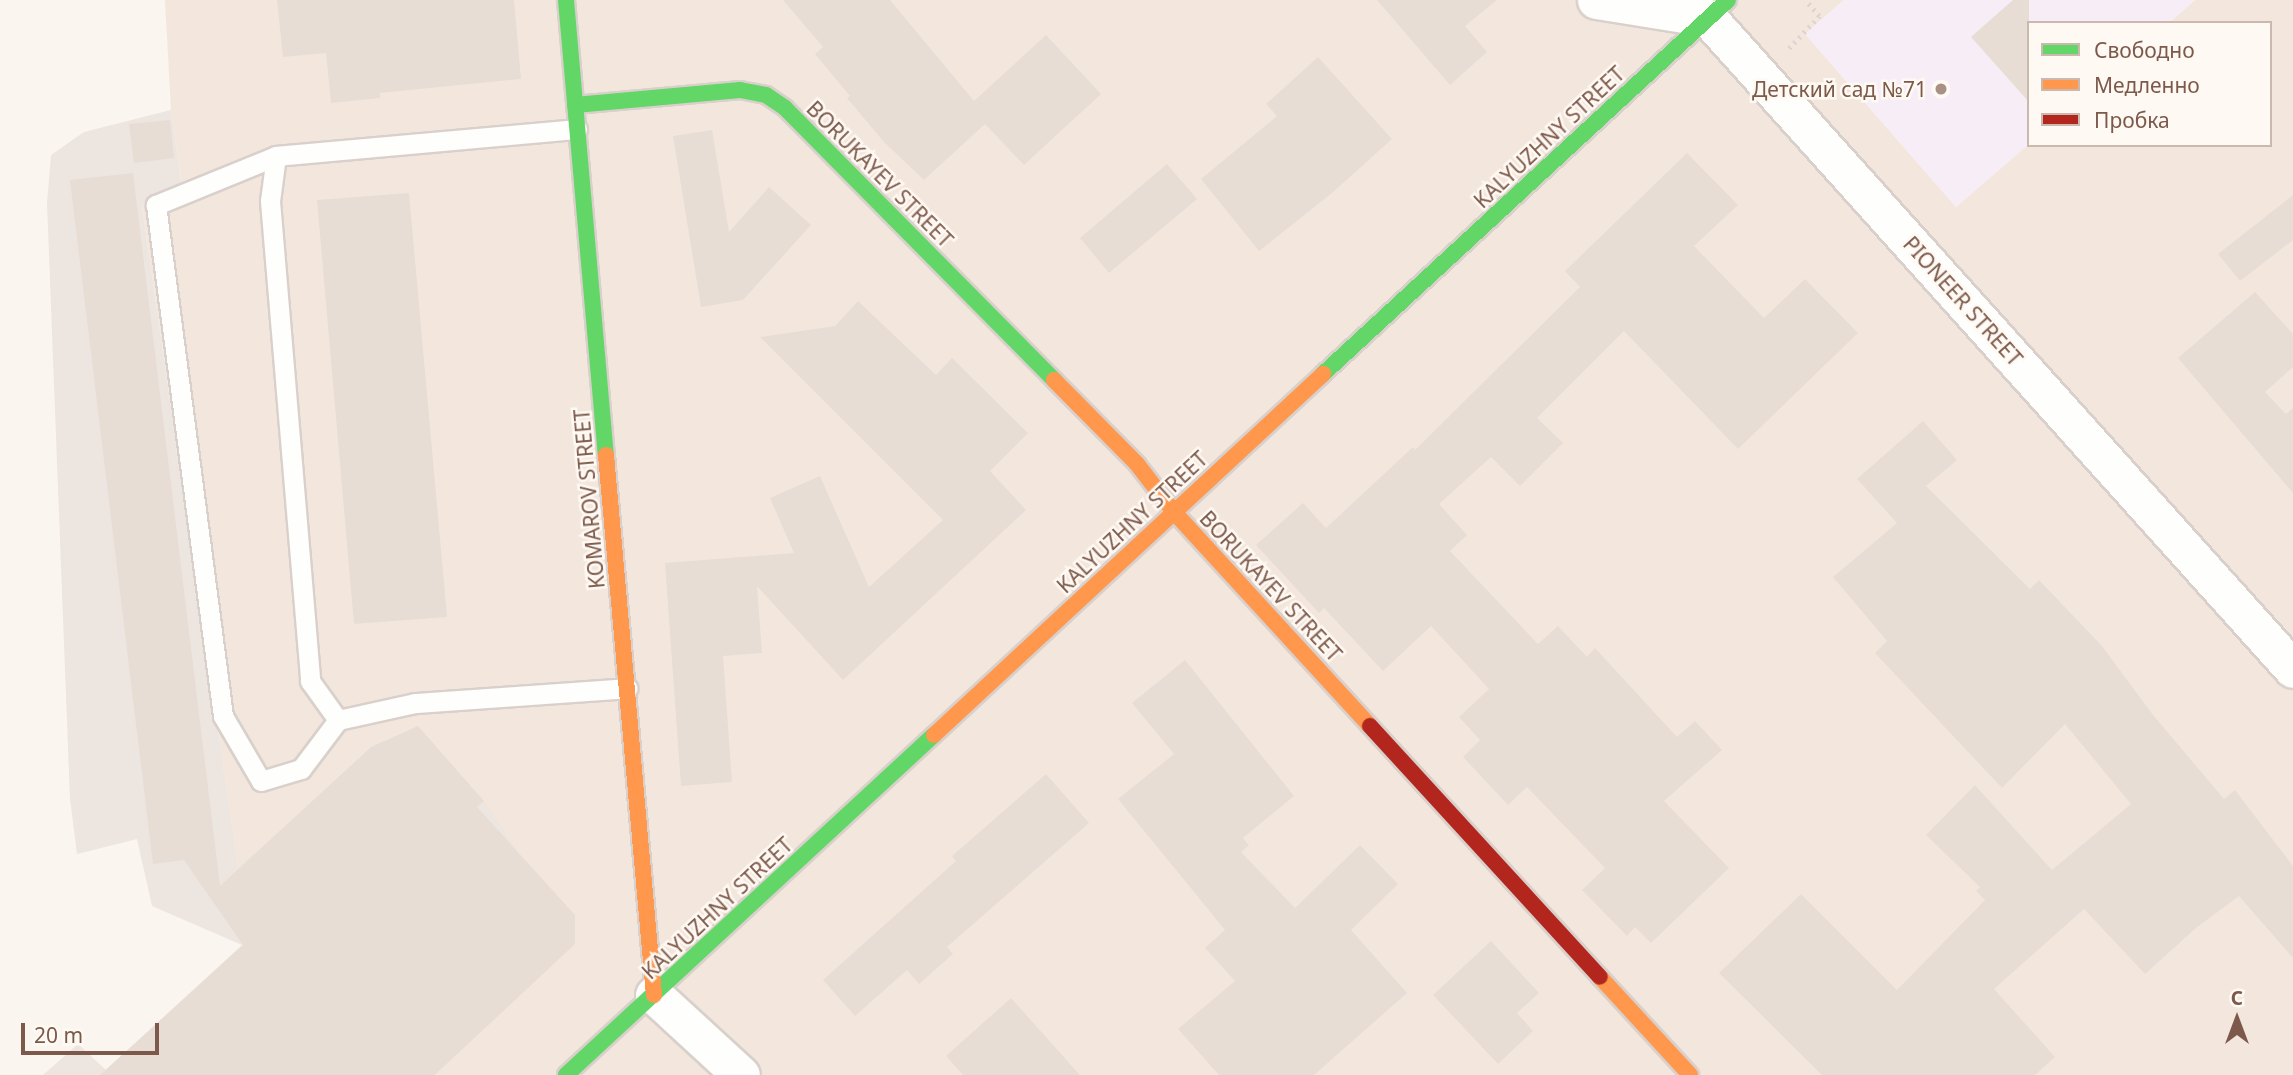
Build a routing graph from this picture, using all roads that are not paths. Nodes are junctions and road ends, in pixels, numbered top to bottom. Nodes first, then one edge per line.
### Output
1 (566, 0) edge
2 (1596, 0) edge
3 (1718, 9) edge
4 (575, 105) junction
5 (577, 129) junction
6 (276, 156) junction
7 (1174, 512) junction
8 (2293, 669) edge
9 (627, 688) junction
10 (338, 720) junction
11 (654, 995) junction
12 (566, 1075) edge
13 (741, 1075) edge
14 (1690, 1075) edge

1 - 4 street, KOMAROV STREET
2 - 3 street
3 - 7 street, KALYUZHNY STREET
3 - 8 street, PIONEER STREET
4 - 5 street, KOMAROV STREET
4 - 7 street, BORUKAYEV STREET
5 - 6 lane
5 - 9 street, KOMAROV STREET
6 - 10 lane
6 - 10 lane
7 - 11 street, KALYUZHNY STREET
7 - 14 street, BORUKAYEV STREET
9 - 10 lane
9 - 11 street, KOMAROV STREET
11 - 12 street, KALYUZHNY STREET
11 - 13 street

